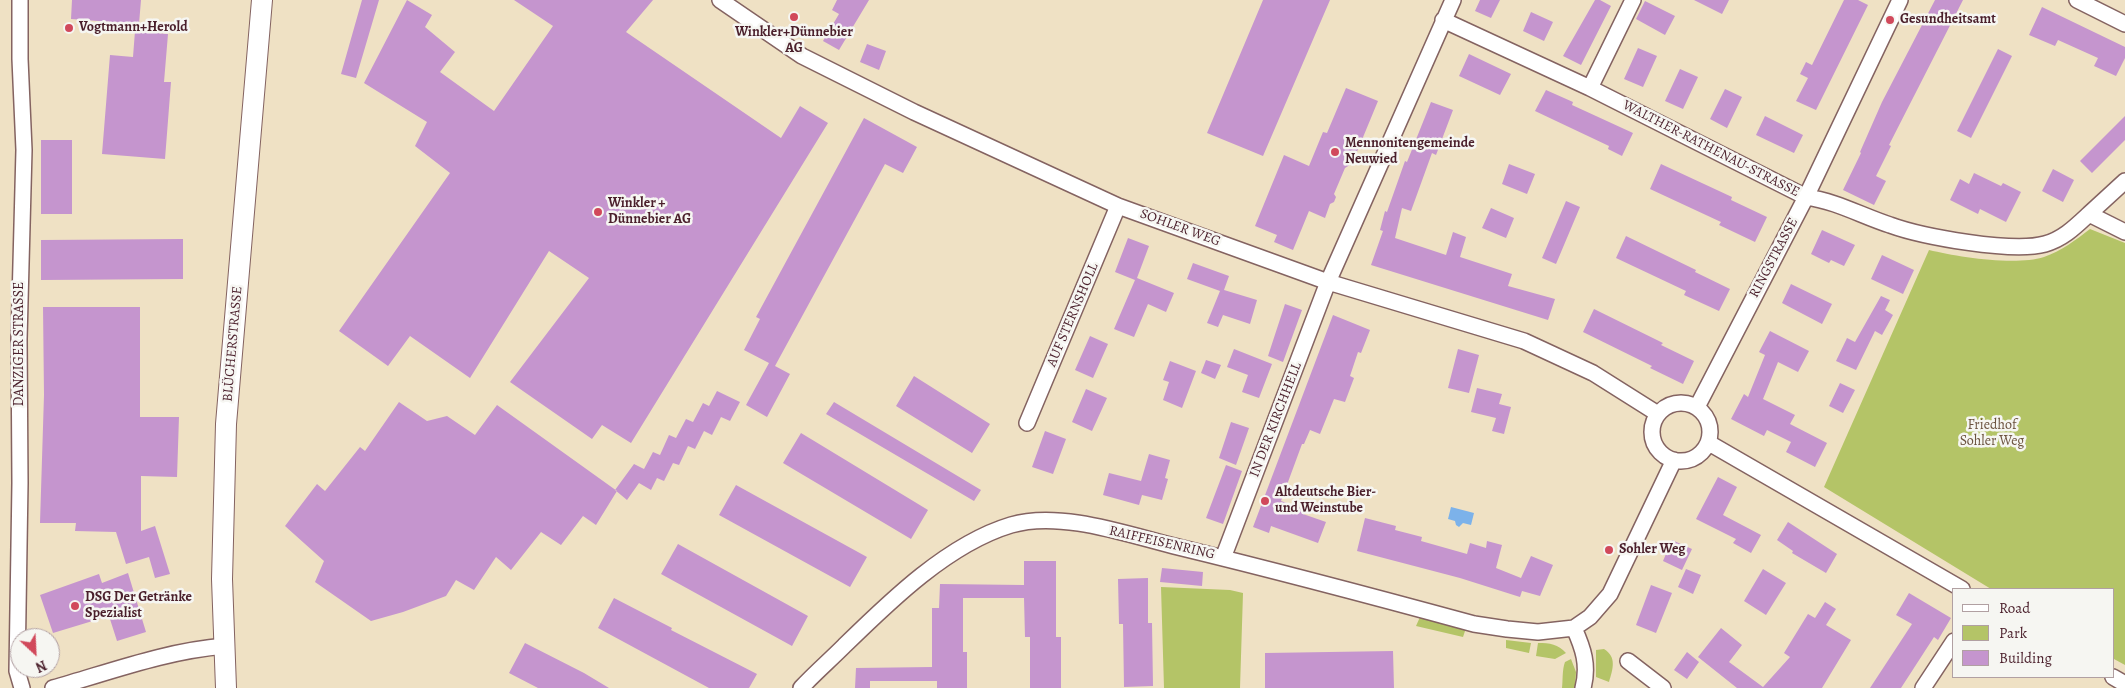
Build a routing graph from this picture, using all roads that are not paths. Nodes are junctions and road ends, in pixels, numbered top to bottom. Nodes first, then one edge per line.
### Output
1 (20, 0) edge
2 (262, 0) edge
3 (720, 0) edge
4 (1453, 0) edge
5 (1633, 0) edge
6 (1900, 0) edge
7 (2077, 0) edge
8 (1443, 20) junction
9 (2125, 24) edge
10 (1590, 88) junction
11 (2125, 181) edge
12 (1806, 197) junction
13 (1118, 206) junction
14 (2089, 214) junction
15 (2125, 232) edge
16 (1328, 282) junction
17 (1697, 406) junction
18 (1658, 414) junction
19 (1027, 424) dead end
20 (1709, 443) junction
21 (1674, 460) junction
22 (1223, 558) junction
23 (1960, 588) edge
24 (1574, 628) junction
25 (1952, 645) edge
26 (225, 646) junction
27 (1628, 662) dead end
28 (22, 688) edge
29 (53, 688) edge
30 (226, 688) edge
31 (801, 688) edge
32 (1583, 688) edge
33 (1663, 688) edge
34 (1923, 688) edge

1 - 28 street, DANZIGER STRASSE
2 - 26 street, BLÜCHERSTRASSE
3 - 13 street, SOHLER WEG
4 - 8 street, IN DER KIRCHHELL
5 - 10 street
6 - 12 street, RINGSTRASSE
7 - 9 street
8 - 10 street, WALTHER-RATHENAU-STRASSE
8 - 16 street, IN DER KIRCHHELL
10 - 12 street, WALTHER-RATHENAU-STRASSE
11 - 14 street, WALTHER-RATHENAU-STRASSE
12 - 14 street, WALTHER-RATHENAU-STRASSE
12 - 17 street, RINGSTRASSE
13 - 16 street, SOHLER WEG
13 - 19 street, AUF STERNSHOLL
14 - 15 street
16 - 18 street, SOHLER WEG
16 - 22 street, IN DER KIRCHHELL
17 - 18 street
17 - 20 street
18 - 21 street
20 - 21 street
20 - 23 street
21 - 24 street, RAIFFEISENRING
22 - 24 street, RAIFFEISENRING
22 - 31 street, RAIFFEISENRING
24 - 32 street
25 - 34 street
26 - 29 street
26 - 30 street, BLÜCHERSTRASSE
27 - 33 street

